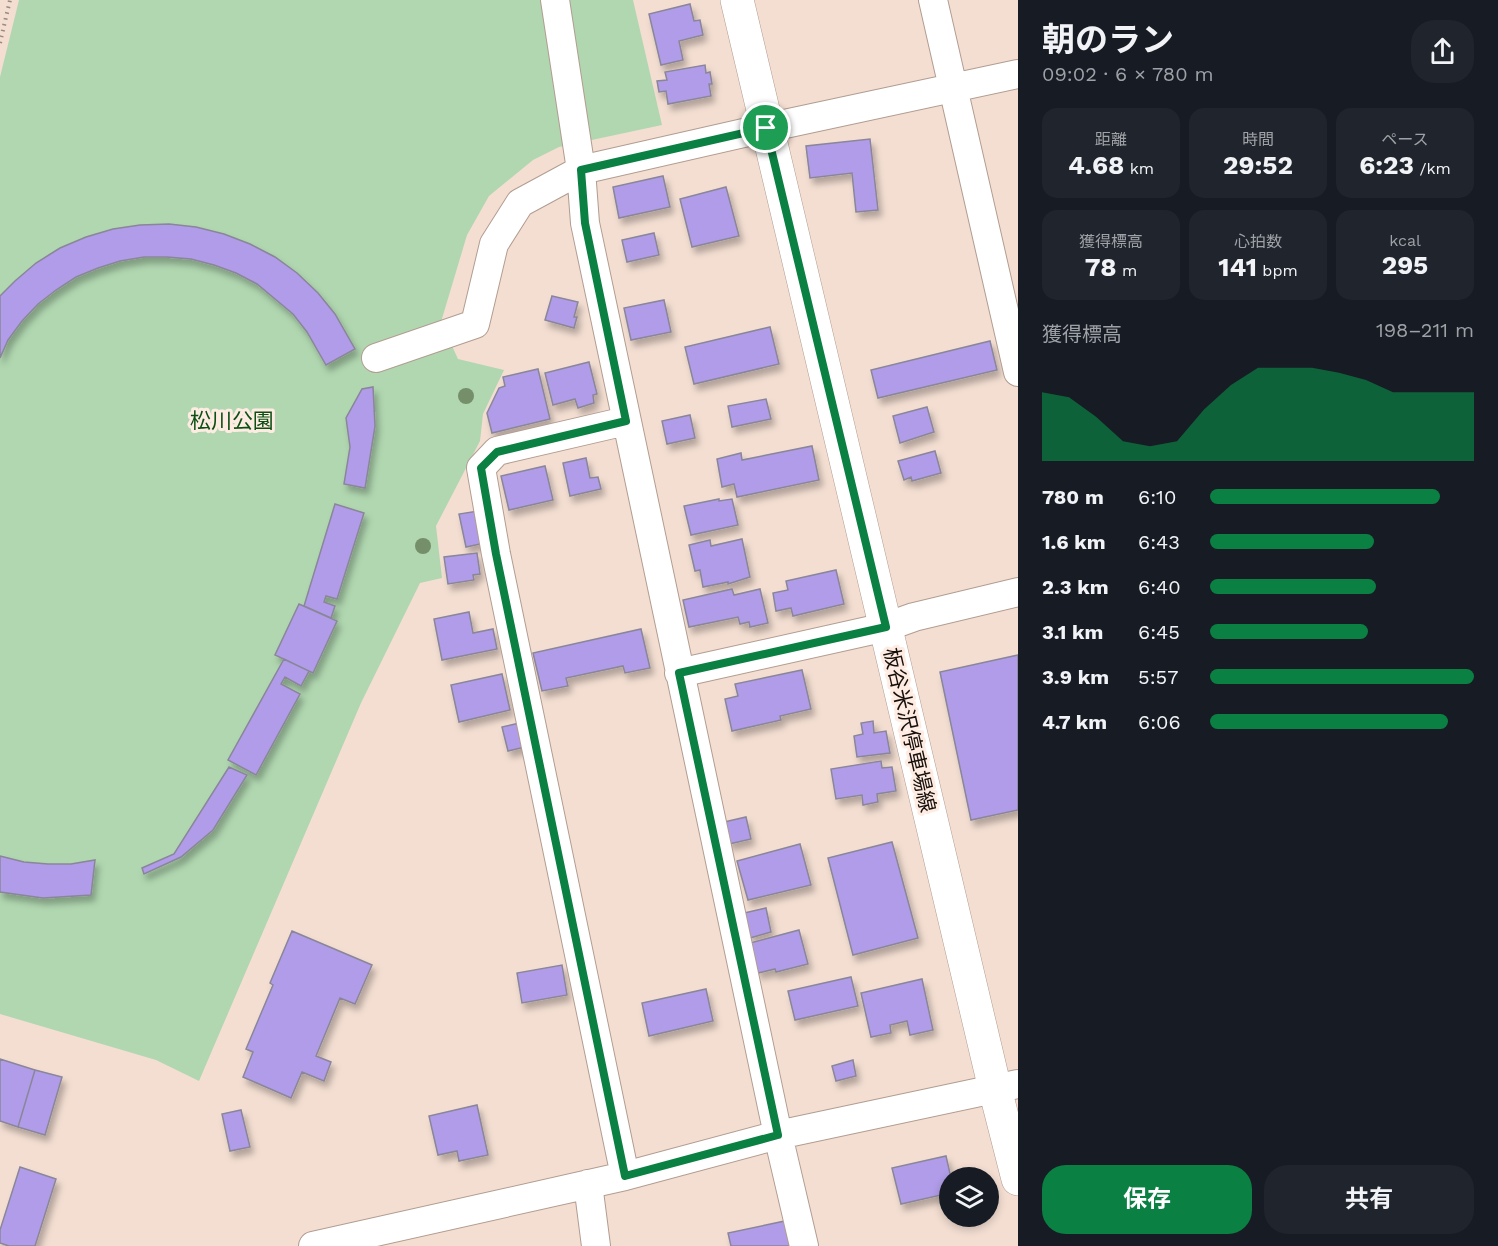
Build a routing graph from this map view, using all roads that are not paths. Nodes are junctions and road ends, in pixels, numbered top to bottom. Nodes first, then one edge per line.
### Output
1 (555, 0) edge
2 (737, 0) edge
3 (933, 0) edge
4 (1018, 74) edge
5 (953, 89) junction
6 (766, 128) junction
7 (581, 170) junction
8 (376, 358) dead end
9 (1018, 372) edge
10 (626, 421) junction
11 (1018, 592) edge
12 (886, 627) junction
13 (679, 673) junction
14 (1006, 1086) edge
15 (778, 1135) junction
16 (625, 1176) junction
17 (1018, 1179) edge
18 (588, 1184) junction
19 (435, 1233) edge
20 (313, 1246) edge
21 (596, 1246) edge
22 (804, 1246) edge

1 - 7 street
2 - 6 main road, 板谷米沢停車場線
3 - 5 street
4 - 5 street
5 - 6 street
5 - 9 street
6 - 7 street
6 - 12 main road, 板谷米沢停車場線
7 - 8 street
7 - 10 street
10 - 13 street
10 - 16 street
11 - 12 street
12 - 13 street
12 - 14 main road, 板谷米沢停車場線
13 - 15 street
14 - 15 street
14 - 17 main road, 板谷米沢停車場線
15 - 16 street
15 - 22 street
16 - 18 street
18 - 19 street
18 - 21 street
19 - 20 street

